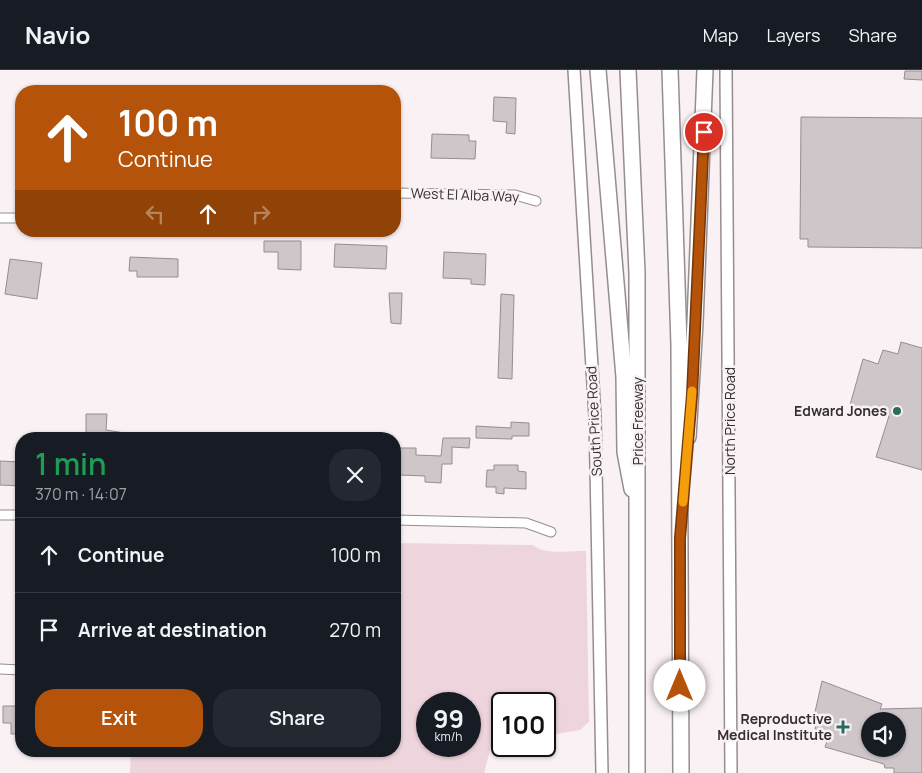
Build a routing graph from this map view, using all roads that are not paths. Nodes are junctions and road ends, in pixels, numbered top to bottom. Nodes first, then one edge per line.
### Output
1 (574, 70) edge
2 (598, 70) edge
3 (628, 70) edge
4 (670, 70) edge
5 (705, 70) edge
6 (726, 70) edge
7 (401, 193) edge
8 (536, 201) dead end
9 (0, 218) edge
10 (15, 218) edge
11 (0, 515) edge
12 (15, 515) edge
13 (401, 520) edge
14 (639, 530) junction
15 (551, 532) dead end
16 (680, 538) junction
17 (0, 670) edge
18 (15, 670) edge
19 (602, 773) edge
20 (638, 773) edge
21 (681, 773) edge
22 (731, 773) edge

1 - 19 main road, South Price Road
2 - 14 highway
3 - 14 highway, Price Freeway
4 - 16 highway
5 - 16 highway
6 - 22 main road, North Price Road
7 - 8 street, West El Alba Way
9 - 10 street
11 - 12 street
13 - 15 street
14 - 20 highway, Price Freeway
16 - 21 highway
17 - 18 street

